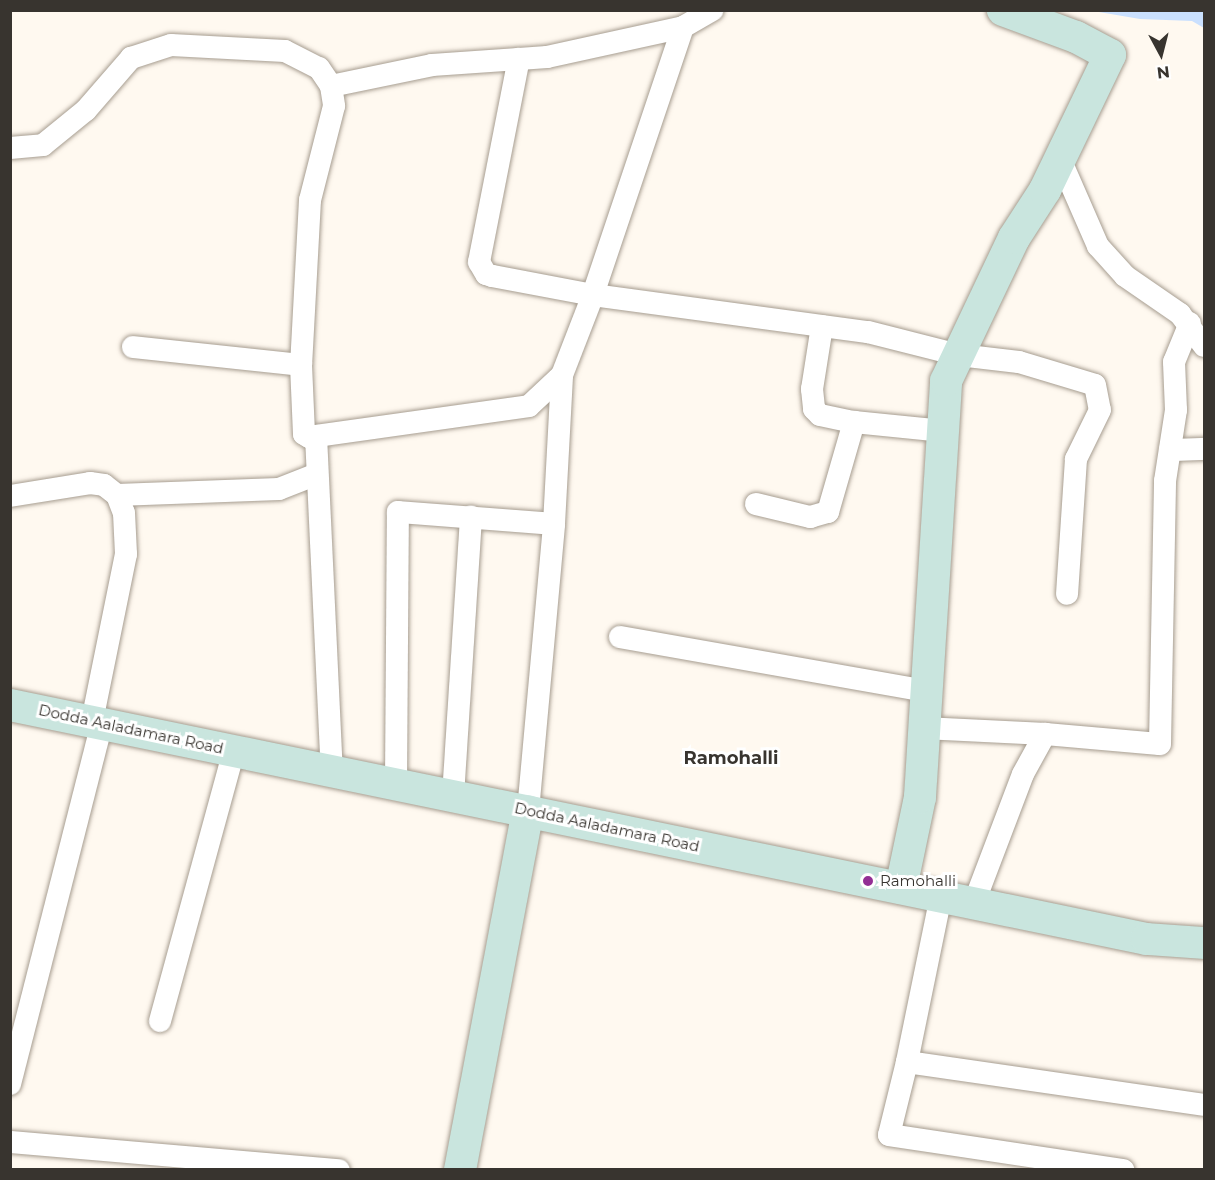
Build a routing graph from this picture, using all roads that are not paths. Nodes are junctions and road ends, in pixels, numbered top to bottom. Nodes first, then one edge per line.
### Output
1 (713, 10) edge
2 (1003, 10) edge
3 (683, 27) junction
4 (519, 59) junction
5 (331, 86) junction
6 (10, 148) edge
7 (1060, 159) junction
8 (593, 295) junction
9 (1190, 323) junction
10 (822, 326) junction
11 (1204, 346) edge
12 (133, 347) dead end
13 (959, 356) junction
14 (301, 365) junction
15 (562, 375) junction
16 (854, 422) junction
17 (944, 431) junction
18 (316, 436) junction
19 (1204, 449) edge
20 (1170, 450) junction
21 (318, 474) junction
22 (117, 495) junction
23 (10, 496) edge
24 (756, 504) dead end
25 (471, 518) junction
26 (554, 524) junction
27 (1067, 594) dead end
28 (620, 637) dead end
29 (927, 691) junction
30 (10, 705) edge
31 (97, 722) junction
32 (924, 728) junction
33 (1046, 734) junction
34 (234, 750) junction
35 (332, 770) junction
36 (396, 784) junction
37 (453, 796) junction
38 (528, 811) junction
39 (901, 888) junction
40 (940, 896) junction
41 (974, 903) junction
42 (1204, 943) edge
43 (160, 1021) dead end
44 (907, 1062) junction
45 (10, 1084) edge
46 (1204, 1104) edge
47 (10, 1142) edge
48 (121, 1160) edge
49 (228, 1165) edge
50 (339, 1170) edge
51 (460, 1170) edge
52 (1123, 1170) edge

1 - 3 street
2 - 7 street
3 - 4 street
3 - 8 street
4 - 5 street
4 - 8 street
5 - 6 street
5 - 14 street
7 - 9 street
7 - 13 street
8 - 10 street
8 - 15 street
9 - 11 street
9 - 20 street
10 - 13 street
10 - 16 street
12 - 14 street
13 - 17 street
13 - 27 street
14 - 18 street
15 - 18 street
15 - 26 street
16 - 17 street
16 - 24 street
17 - 29 street
18 - 21 street
19 - 20 street
20 - 33 street
21 - 22 street
21 - 35 street
22 - 23 street
22 - 31 street
25 - 26 street
25 - 36 street
25 - 37 street
26 - 38 street
28 - 29 street
29 - 32 street
30 - 31 street, Dodda Aaladamara Road
31 - 34 street, Dodda Aaladamara Road
31 - 45 street
32 - 33 street
32 - 39 street
33 - 41 street
34 - 35 street, Dodda Aaladamara Road
34 - 43 street
35 - 36 street, Dodda Aaladamara Road
36 - 37 street, Dodda Aaladamara Road
37 - 38 street, Dodda Aaladamara Road
38 - 39 street, Dodda Aaladamara Road
38 - 51 street
39 - 40 street, Dodda Aaladamara Road
40 - 41 street, Dodda Aaladamara Road
40 - 44 street
41 - 42 street, Dodda Aaladamara Road
44 - 46 street
44 - 52 street
47 - 48 street
48 - 49 street
49 - 50 street

